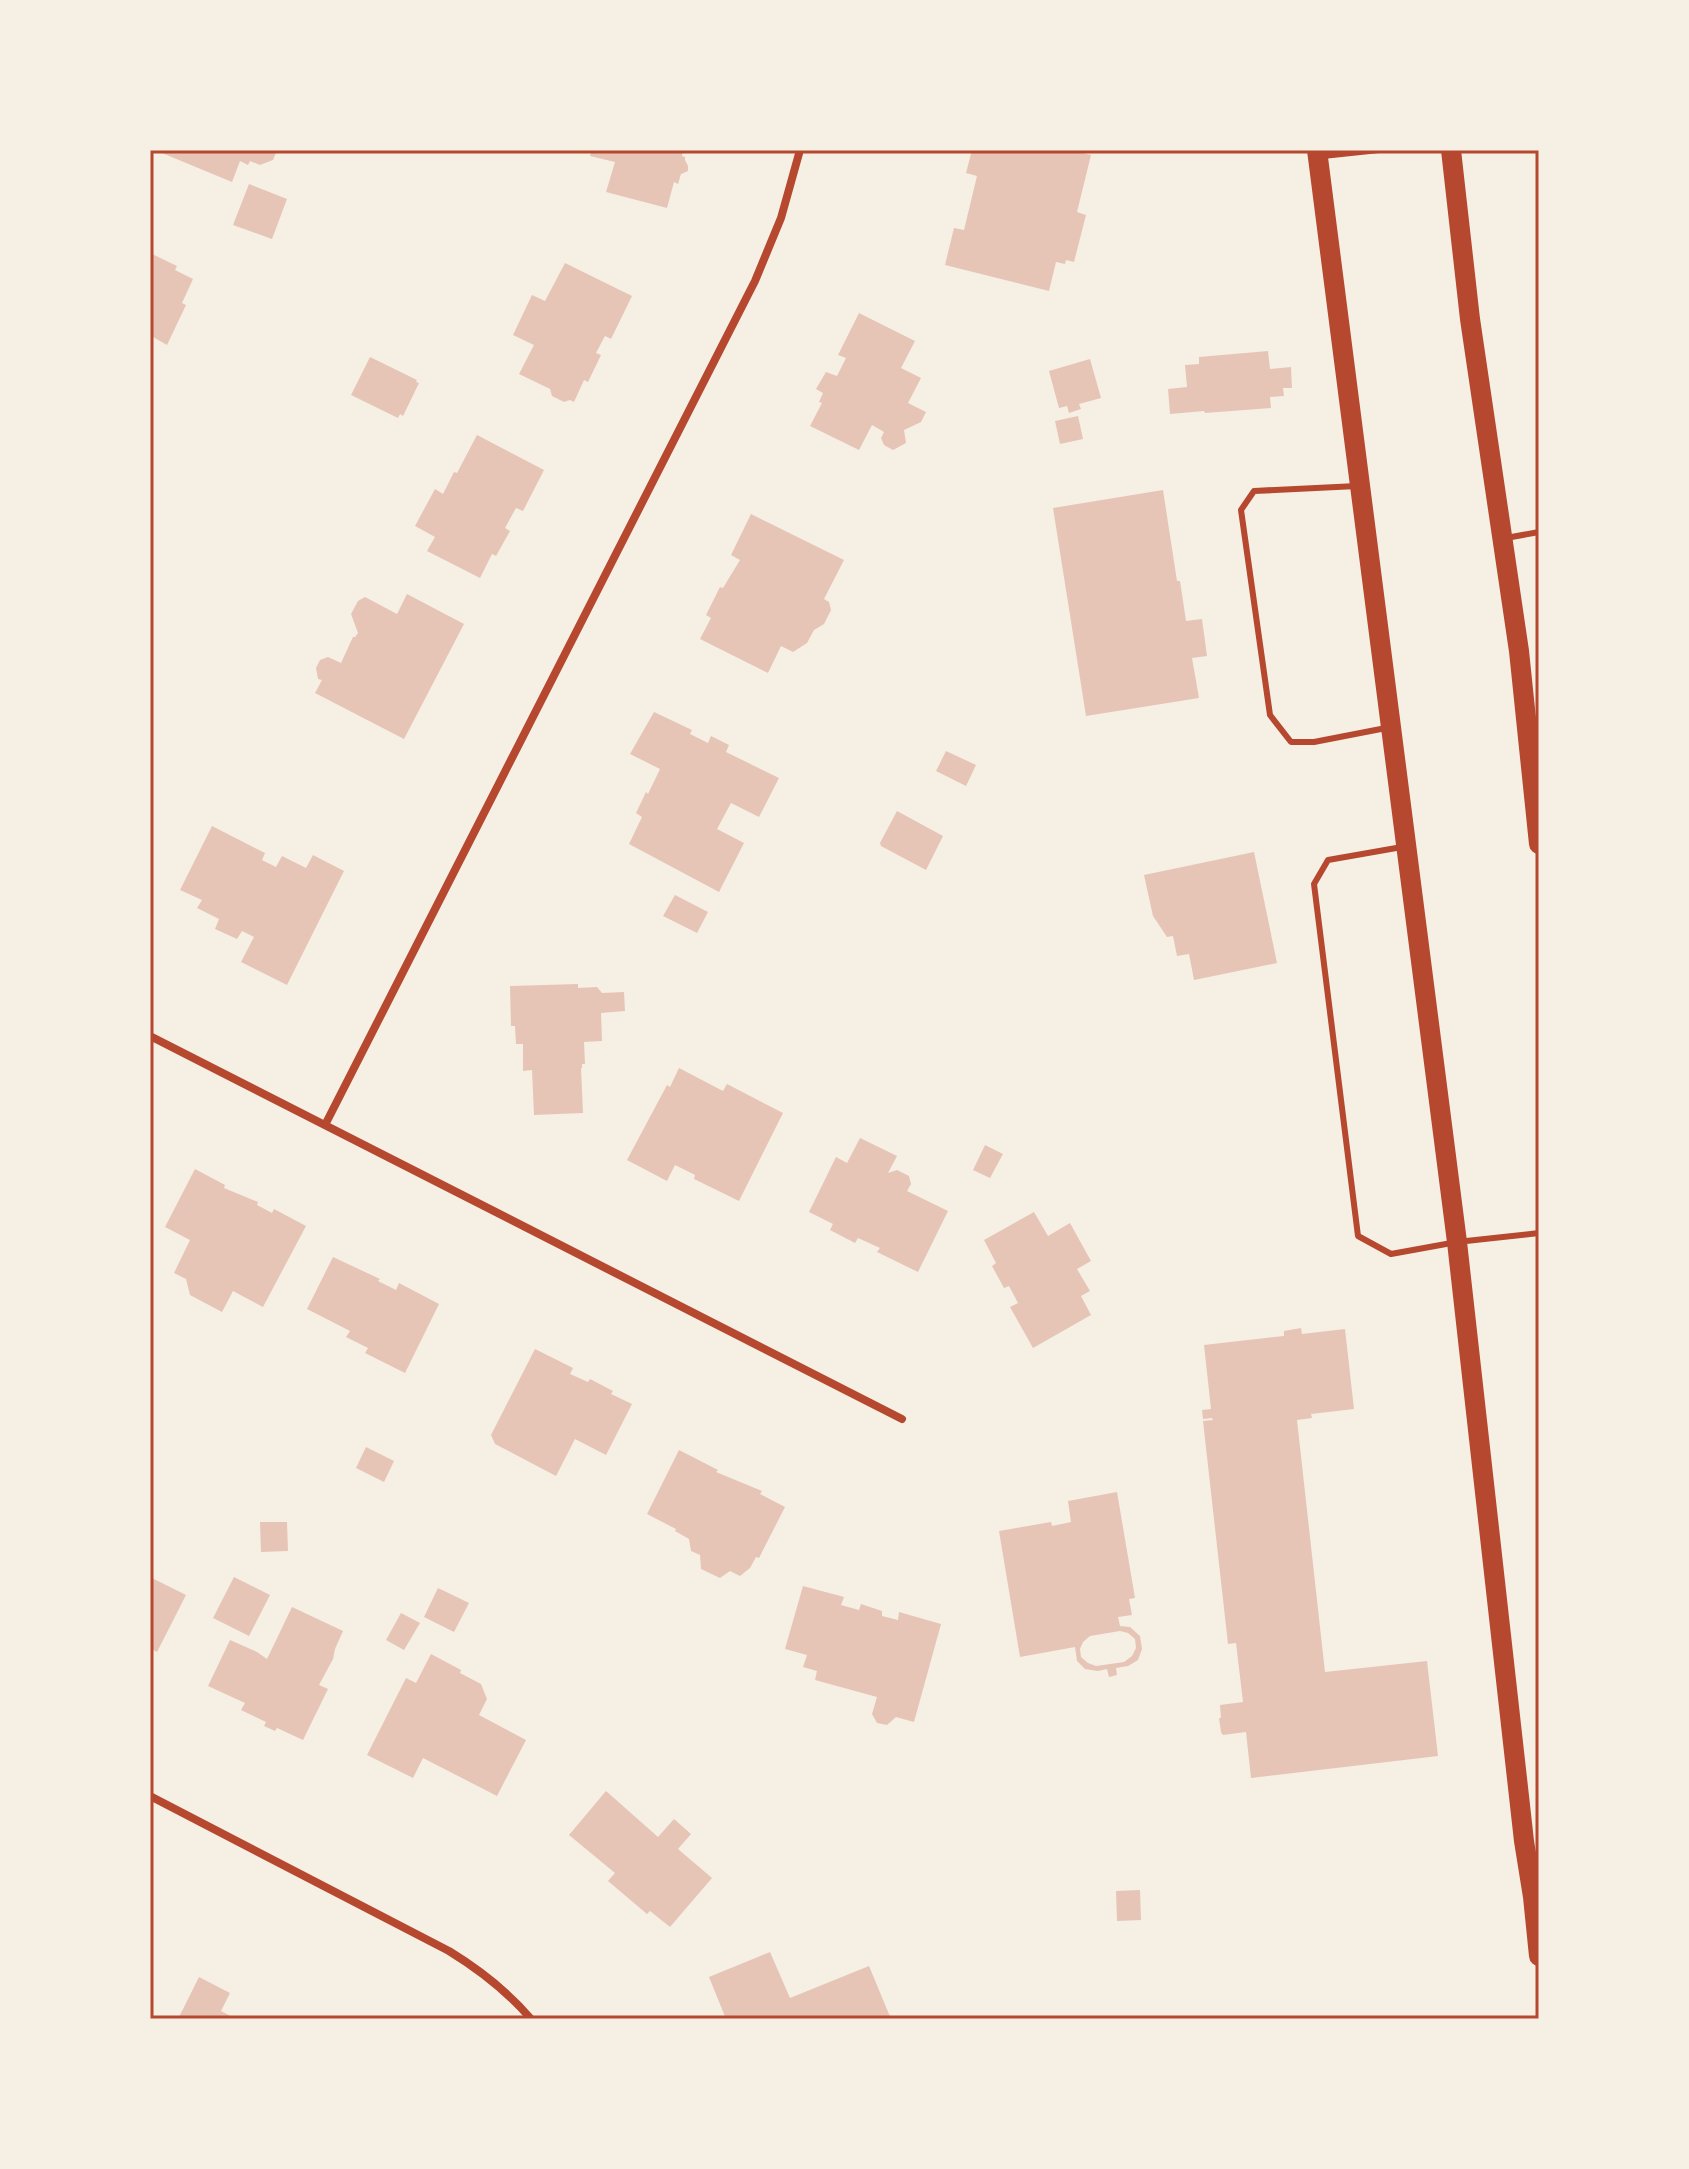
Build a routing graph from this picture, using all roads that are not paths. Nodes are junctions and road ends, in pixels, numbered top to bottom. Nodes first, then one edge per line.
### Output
1 (800, 150) edge
2 (1379, 150) edge
3 (1451, 150) edge
4 (1317, 153) edge
5 (1361, 485) junction
6 (1539, 532) edge
7 (1503, 539) junction
8 (1392, 727) junction
9 (1539, 844) edge
10 (1406, 846) junction
11 (150, 1036) edge
12 (325, 1125) junction
13 (1539, 1233) edge
14 (1457, 1242) junction
15 (902, 1419) dead end
16 (150, 1796) edge
17 (1532, 1840) edge
18 (1539, 1956) edge
19 (531, 2019) edge

1 - 12 street
2 - 4 lane
3 - 7 main road
4 - 5 main road
5 - 8 main road
5 - 8 lane
6 - 7 lane
7 - 9 main road
8 - 10 main road
10 - 14 main road
10 - 14 lane
11 - 12 street
12 - 15 street
13 - 14 lane
14 - 17 main road
16 - 19 street
17 - 18 main road

